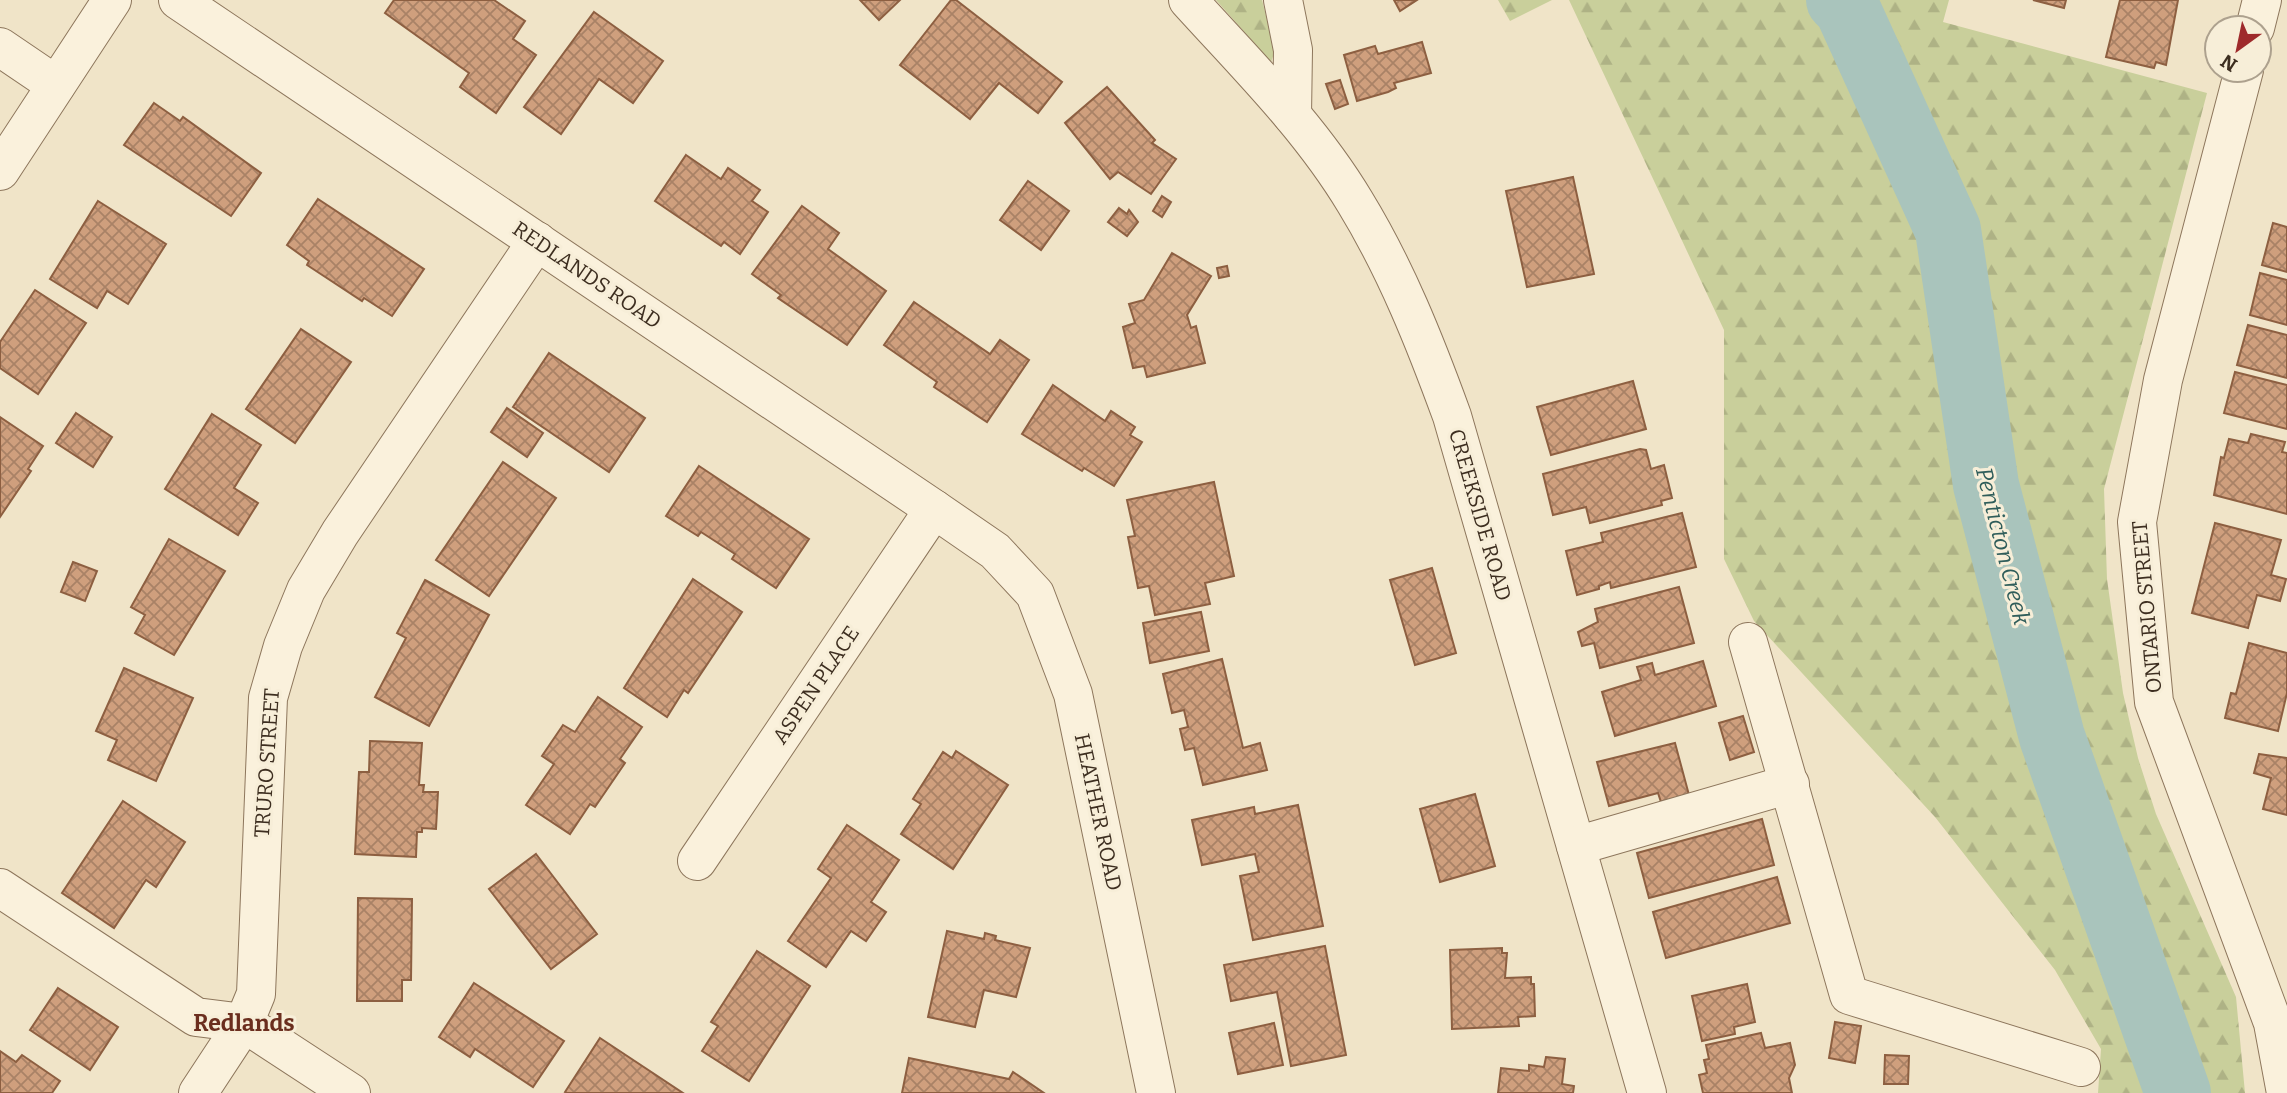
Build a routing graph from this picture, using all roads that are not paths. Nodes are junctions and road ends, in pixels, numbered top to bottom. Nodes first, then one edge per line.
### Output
1 (112, 0) edge
2 (178, 0) edge
3 (1188, 0) edge
4 (1283, 0) edge
5 (0, 47) edge
6 (2240, 84) edge
7 (56, 85) junction
8 (1292, 115) junction
9 (0, 172) edge
10 (537, 241) junction
11 (934, 509) junction
12 (995, 551) joint
13 (1748, 642) dead end
14 (1790, 784) junction
15 (1576, 846) junction
16 (697, 861) dead end
17 (0, 888) edge
18 (244, 1023) junction
19 (2081, 1067) dead end
20 (198, 1093) edge
21 (351, 1093) edge
22 (1156, 1093) edge
23 (1647, 1093) edge
24 (2286, 1093) edge

1 - 7 street
2 - 10 street, REDLANDS ROAD
3 - 8 street, CREEKSIDE ROAD
4 - 8 street
5 - 7 street
6 - 24 street, ONTARIO STREET
7 - 9 street
8 - 15 street, CREEKSIDE ROAD
10 - 11 street, REDLANDS ROAD
10 - 18 street, TRURO STREET
11 - 12 street, REDLANDS ROAD
11 - 16 street, ASPEN PLACE
12 - 22 street, HEATHER ROAD
13 - 14 street
14 - 15 street
14 - 19 street
15 - 23 street, CREEKSIDE ROAD
17 - 18 street
18 - 20 street, TRURO STREET
18 - 21 street

